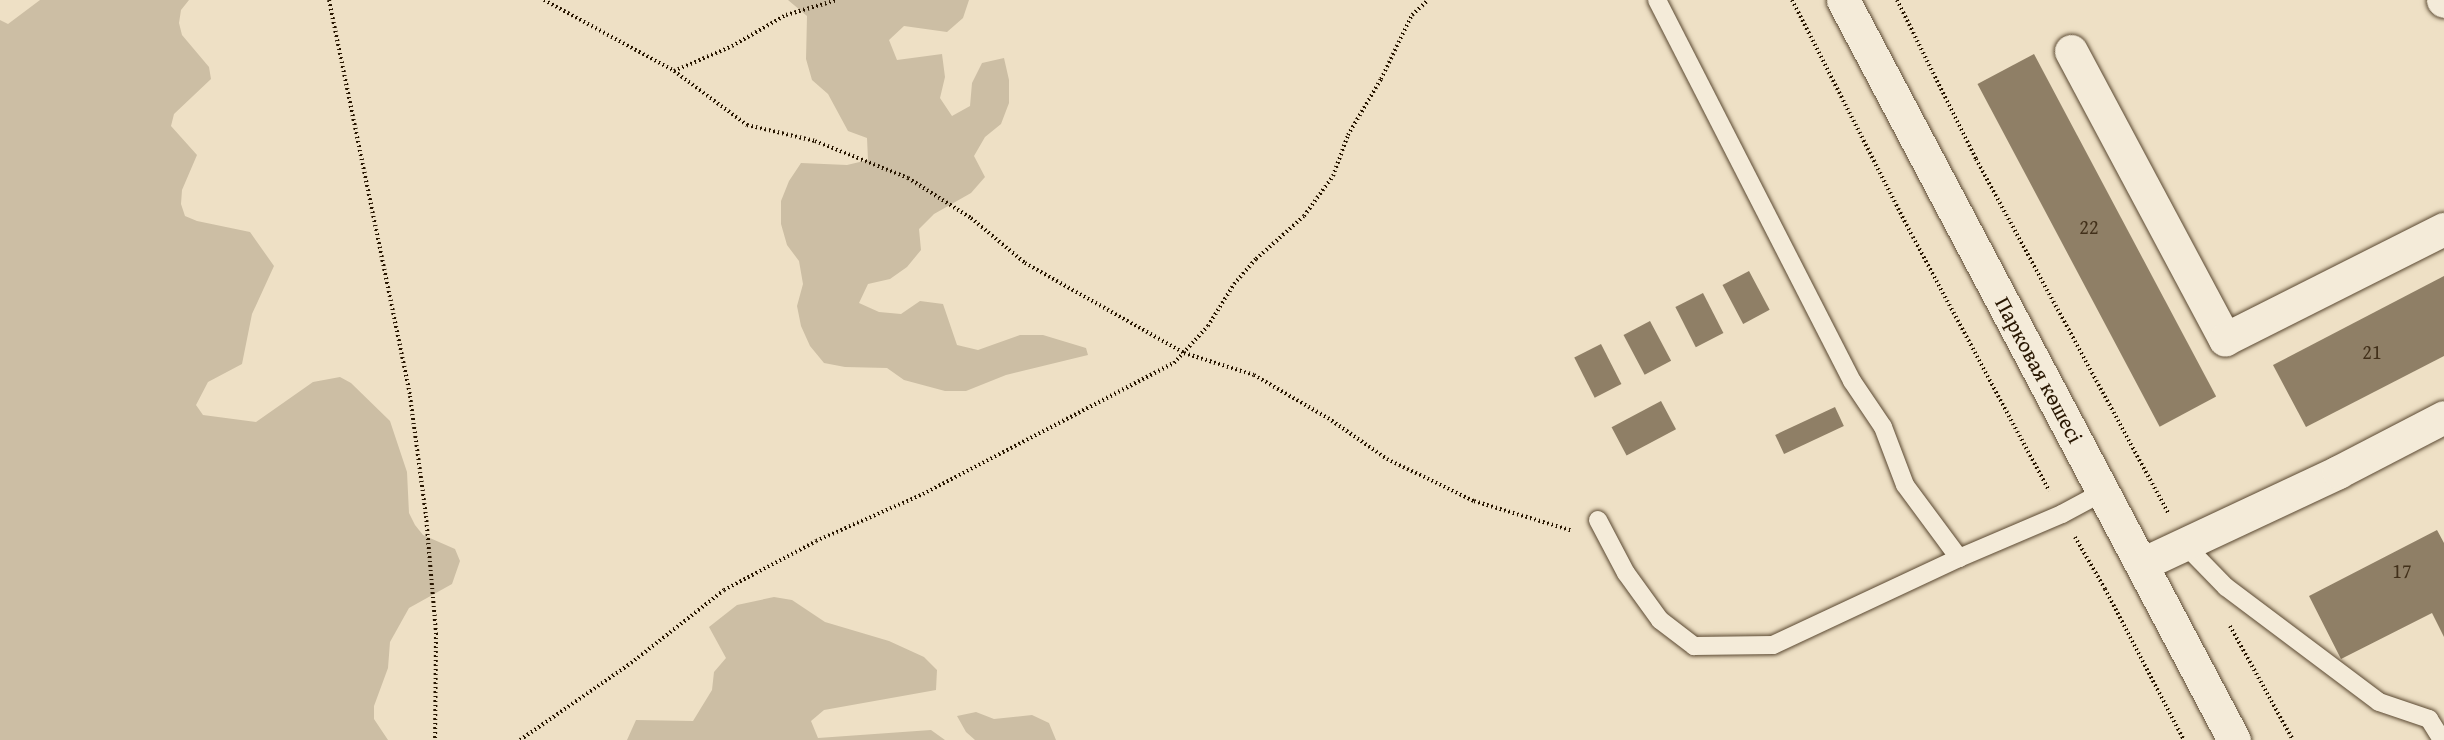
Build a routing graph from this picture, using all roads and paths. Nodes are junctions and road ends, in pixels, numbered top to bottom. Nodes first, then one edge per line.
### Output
1 (329, 0) edge
2 (544, 0) edge
3 (837, 0) edge
4 (1428, 0) edge
5 (1657, 0) edge
6 (1792, 0) edge
7 (1843, 0) edge
8 (1897, 0) edge
9 (2071, 51) dead end
10 (674, 71) junction
11 (2444, 229) edge
12 (1184, 353) junction
13 (2444, 417) edge
14 (2103, 492) junction
15 (2062, 514) junction
16 (1598, 520) dead end
17 (2186, 545) junction
18 (1614, 550) junction
19 (1959, 558) junction
20 (2142, 564) junction
21 (2224, 616) dead end
22 (435, 740) edge
23 (520, 740) edge
24 (2184, 740) edge
25 (2234, 740) edge
26 (2293, 740) edge
27 (2442, 740) edge

1 - 22 path
2 - 10 path
3 - 10 path
4 - 12 path
5 - 19 lane
6 - 15 path
7 - 14 street, Парковая көшесі
8 - 17 path
9 - 11 street
10 - 12 path
12 - 18 path
12 - 23 path
13 - 17 street
14 - 15 lane
14 - 20 street, Парковая көшесі
15 - 19 lane
15 - 24 path
16 - 18 lane
17 - 20 street
17 - 27 lane
18 - 19 lane
20 - 25 street, Парковая көшесі
21 - 26 path

